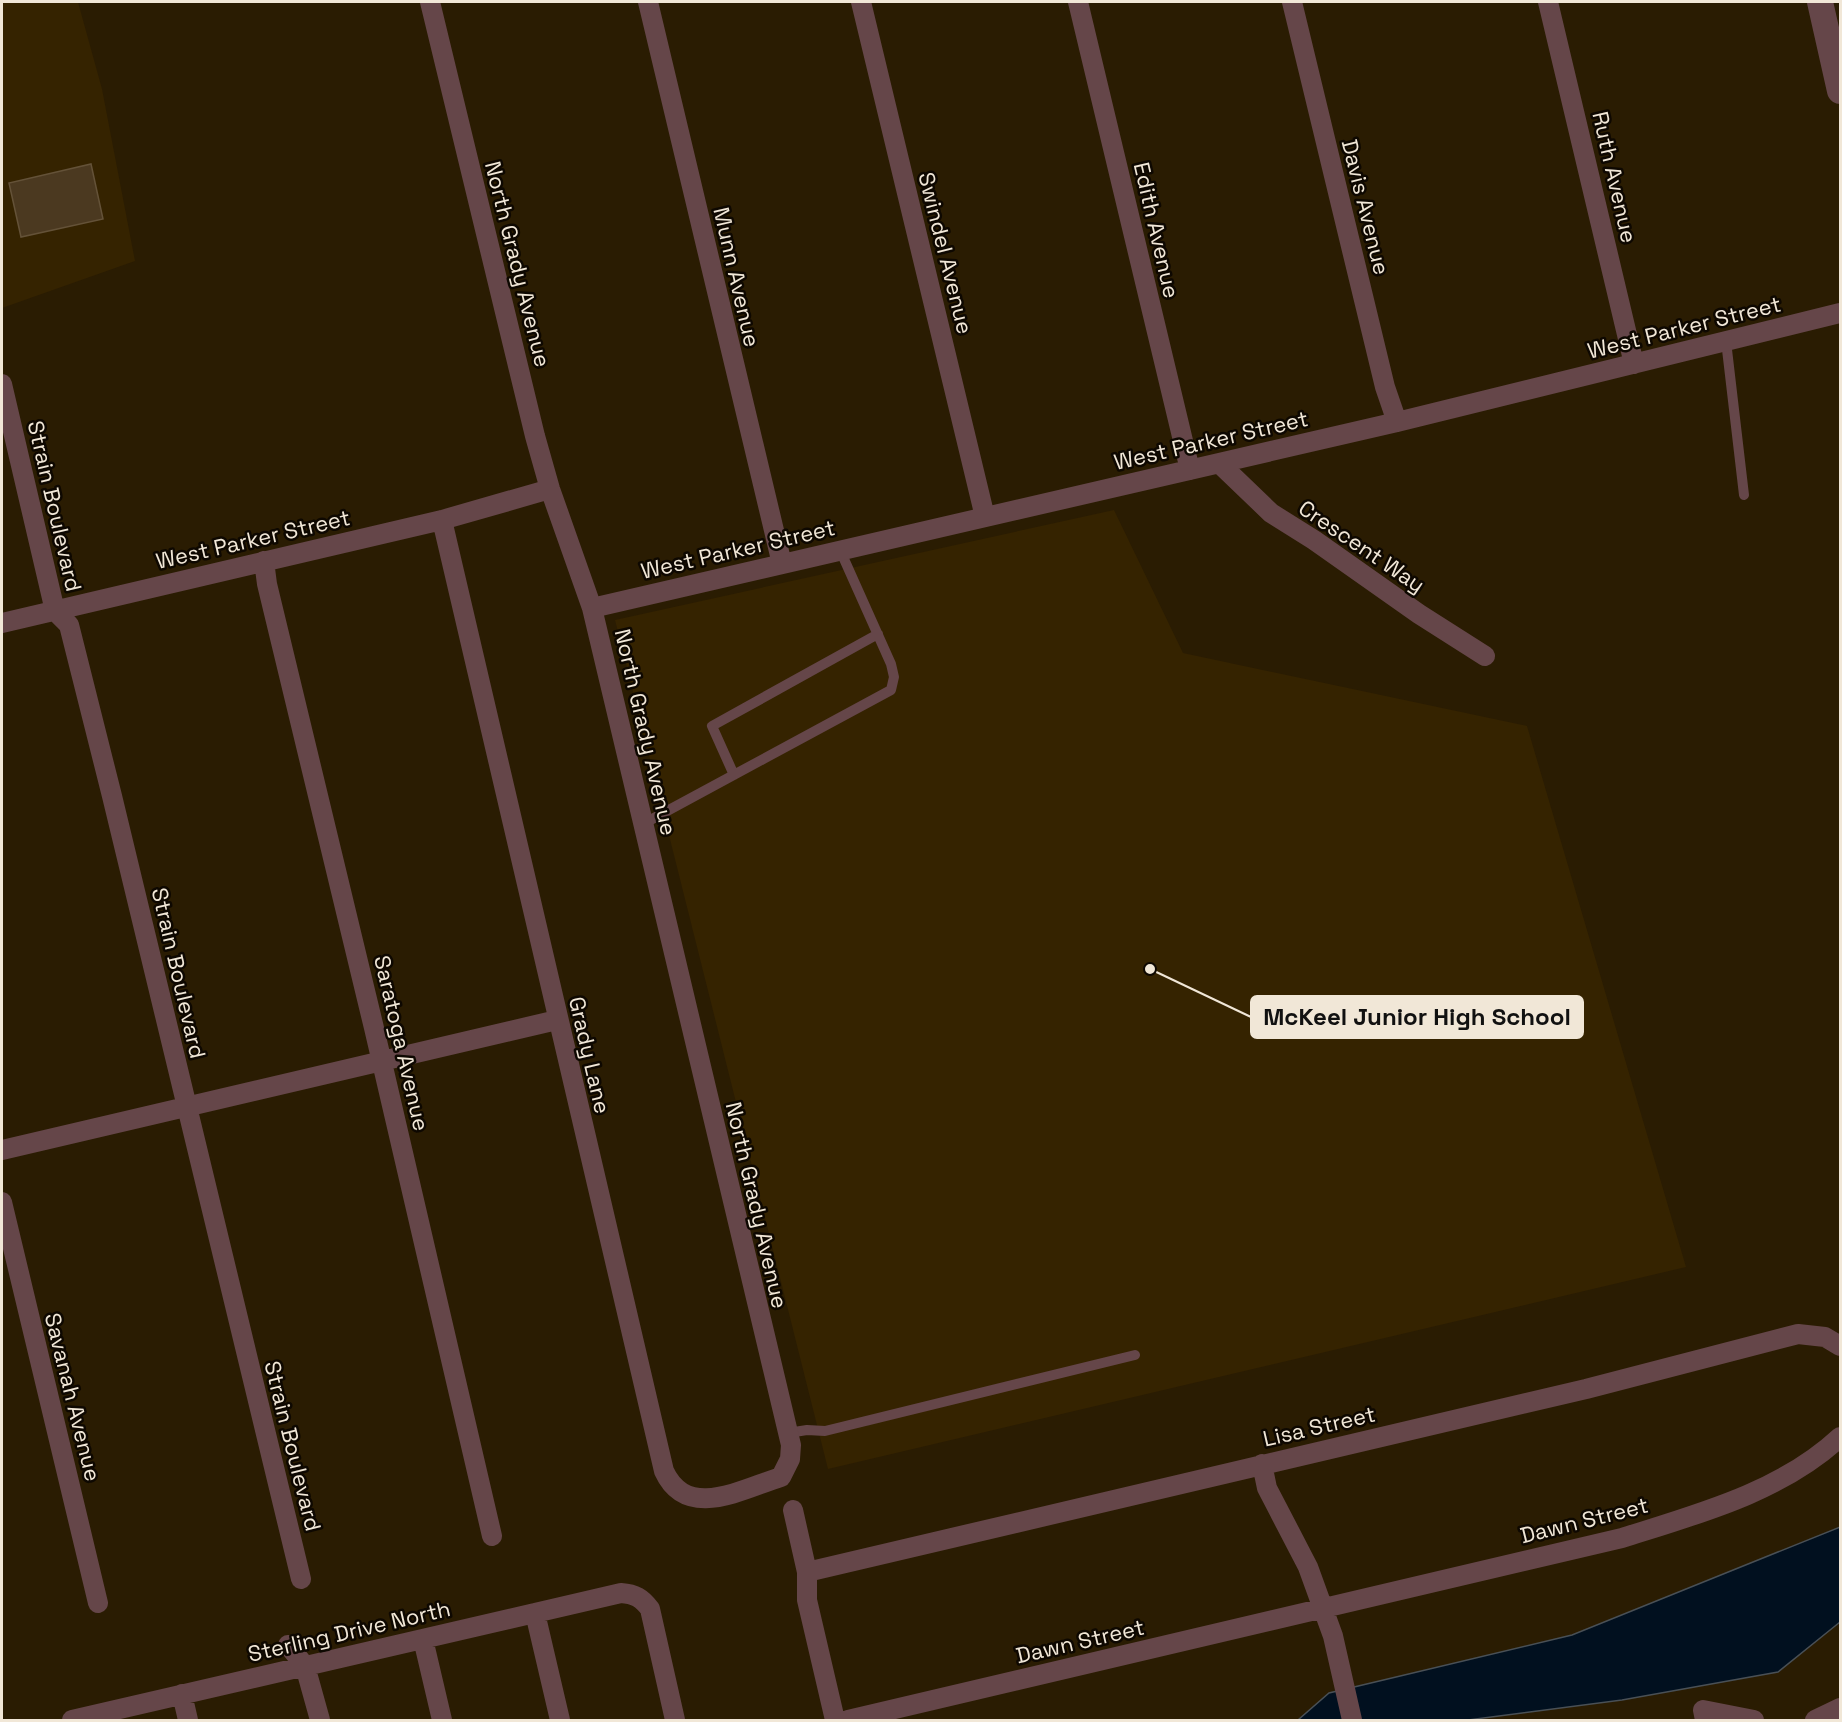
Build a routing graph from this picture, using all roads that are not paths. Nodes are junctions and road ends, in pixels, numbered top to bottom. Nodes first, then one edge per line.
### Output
1 (430, 2) edge
2 (648, 2) edge
3 (861, 2) edge
4 (1078, 2) edge
5 (1292, 2) edge
6 (1548, 2) edge
7 (1820, 2) edge
8 (1840, 91) edge
9 (1840, 313) edge
10 (1725, 341) junction
11 (1634, 364) junction
12 (2, 384) edge
13 (1397, 422) junction
14 (1220, 464) junction
15 (1190, 470) junction
16 (550, 489) junction
17 (1744, 495) dead end
18 (985, 517) junction
19 (442, 520) junction
20 (840, 550) junction
21 (264, 561) junction
22 (782, 564) junction
23 (592, 608) junction
24 (55, 611) junction
25 (2, 623) edge
26 (878, 634) junction
27 (1485, 657) dead end
28 (734, 775) junction
29 (643, 824) junction
30 (557, 1020) junction
31 (381, 1061) junction
32 (186, 1107) junction
33 (2, 1150) edge
34 (2, 1202) edge
35 (1840, 1346) edge
36 (1135, 1355) dead end
37 (788, 1433) junction
38 (1840, 1437) edge
39 (1262, 1464) junction
40 (781, 1477) joint
41 (793, 1510) dead end
42 (492, 1536) dead end
43 (807, 1572) junction
44 (300, 1579) dead end
45 (98, 1603) dead end
46 (1322, 1609) junction
47 (535, 1613) junction
48 (423, 1639) junction
49 (288, 1645) dead end
50 (305, 1666) junction
51 (182, 1694) junction
52 (1704, 1715) edge
53 (72, 1720) edge
54 (188, 1720) edge
55 (320, 1720) edge
56 (442, 1720) edge
57 (560, 1720) edge
58 (675, 1720) edge
59 (835, 1720) edge
60 (848, 1720) edge
61 (1352, 1720) edge
62 (1754, 1720) edge

1 - 16 street, North Grady Avenue
2 - 22 street, Munn Avenue
3 - 18 street, Swindel Avenue
4 - 15 street, Edith Avenue
5 - 13 street, Davis Avenue
6 - 11 street, Ruth Avenue
7 - 8 street
9 - 10 street, West Parker Street
10 - 11 street, West Parker Street
10 - 17 lane
11 - 13 street, West Parker Street
12 - 24 street, Strain Boulevard
13 - 14 street, West Parker Street
14 - 15 street, West Parker Street
14 - 27 street, Crescent Way
15 - 18 street, West Parker Street
16 - 19 street, West Parker Street
16 - 23 street, North Grady Avenue
18 - 20 street, West Parker Street
19 - 21 street, West Parker Street
19 - 30 street, Grady Lane
20 - 22 street, West Parker Street
20 - 26 lane
21 - 24 street, West Parker Street
21 - 31 street, Saratoga Avenue
22 - 23 street, West Parker Street
23 - 29 street, North Grady Avenue
24 - 25 street, West Parker Street
24 - 32 street, Strain Boulevard
26 - 28 lane
26 - 28 lane
28 - 29 lane
29 - 37 street, North Grady Avenue
30 - 31 street
30 - 40 street, Grady Lane
31 - 32 street
31 - 42 street, Saratoga Avenue
32 - 33 street
32 - 44 street, Strain Boulevard
34 - 45 street, Savanah Avenue
35 - 39 street, Lisa Street
36 - 37 lane
37 - 40 street, North Grady Avenue
38 - 46 street, Dawn Street
39 - 43 street, Lisa Street
39 - 46 street
41 - 43 street
43 - 59 street
46 - 60 street, Dawn Street
46 - 61 street
47 - 48 street, Sterling Drive North
47 - 57 street
47 - 58 street, Sterling Drive North
48 - 50 street, Sterling Drive North
48 - 56 street
49 - 50 street
50 - 51 street, Sterling Drive North
50 - 55 street
51 - 53 street, Sterling Drive North
51 - 54 street
52 - 62 street

